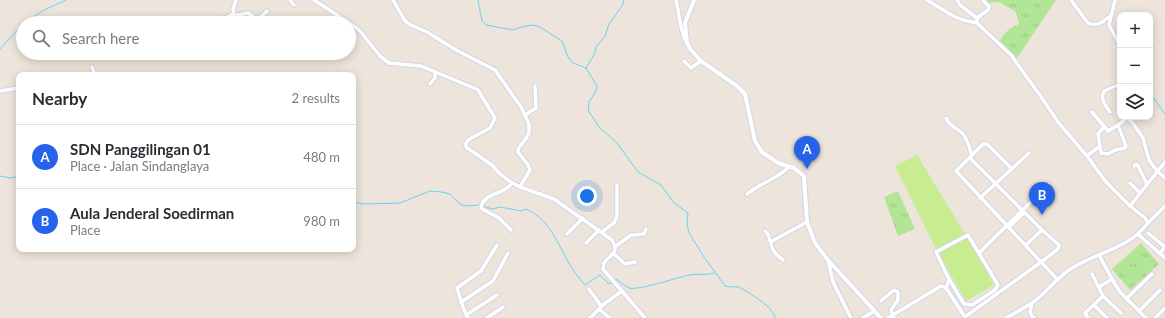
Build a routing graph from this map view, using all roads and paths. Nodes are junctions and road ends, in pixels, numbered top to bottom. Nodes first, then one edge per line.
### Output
1 (236, 0) edge
2 (290, 0) edge
3 (314, 0) edge
4 (393, 0) edge
5 (676, 0) edge
6 (694, 0) edge
7 (927, 0) edge
8 (957, 0) edge
9 (983, 0) edge
10 (1071, 0) edge
11 (1115, 0) edge
12 (294, 5) dead end
13 (267, 11) dead end
14 (234, 15) junction
15 (231, 16) edge
16 (252, 16) edge
17 (262, 16) edge
18 (339, 16) edge
19 (1110, 16) junction
20 (977, 18) junction
21 (977, 23) junction
22 (356, 28) edge
23 (1117, 40) edge
24 (687, 43) junction
25 (684, 61) dead end
26 (701, 61) junction
27 (92, 67) dead end
28 (94, 72) edge
29 (435, 72) junction
30 (430, 84) dead end
31 (1117, 85) edge
32 (535, 86) dead end
33 (16, 88) edge
34 (0, 91) edge
35 (1092, 112) dead end
36 (1110, 112) dead end
37 (525, 115) junction
38 (946, 118) dead end
39 (1118, 125) junction
40 (1104, 127) junction
41 (1100, 146) junction
42 (1029, 153) dead end
43 (1087, 156) junction
44 (971, 157) junction
45 (1165, 162) edge
46 (1134, 166) dead end
47 (789, 167) junction
48 (1012, 169) junction
49 (1157, 171) junction
50 (1165, 178) edge
51 (512, 183) junction
52 (996, 184) junction
53 (1049, 184) dead end
54 (1130, 184) dead end
55 (1147, 184) junction
56 (617, 185) dead end
57 (520, 187) junction
58 (1140, 193) junction
59 (747, 194) dead end
60 (980, 198) junction
61 (1130, 206) junction
62 (1165, 206) edge
63 (1023, 212) junction
64 (583, 218) junction
65 (807, 222) junction
66 (1148, 223) junction
67 (1008, 226) junction
68 (646, 229) dead end
69 (511, 230) dead end
70 (1042, 230) junction
71 (600, 231) junction
72 (765, 231) dead end
73 (1148, 233) dead end
74 (567, 234) dead end
75 (1138, 235) junction
76 (771, 242) junction
77 (586, 243) dead end
78 (497, 245) dead end
79 (1026, 245) junction
80 (616, 246) junction
81 (508, 253) dead end
82 (979, 253) junction
83 (1160, 253) junction
84 (614, 254) junction
85 (1099, 255) junction
86 (1165, 258) edge
87 (783, 260) dead end
88 (828, 260) junction
89 (635, 262) dead end
90 (1041, 262) junction
91 (1092, 274) dead end
92 (1152, 274) dead end
93 (949, 280) junction
94 (1058, 280) junction
95 (1112, 280) junction
96 (1099, 287) junction
97 (946, 288) junction
98 (589, 289) dead end
99 (1160, 290) dead end
100 (622, 291) junction
101 (497, 295) dead end
102 (1103, 296) junction
103 (1127, 298) junction
104 (882, 301) dead end
105 (461, 302) junction
106 (1032, 303) junction
107 (1094, 305) junction
108 (503, 307) dead end
109 (600, 308) junction
110 (1165, 308) edge
111 (874, 311) junction
112 (1139, 311) junction
113 (1121, 313) dead end
114 (467, 317) edge
115 (893, 317) edge
116 (966, 317) edge
117 (487, 318) edge
118 (590, 318) edge
119 (610, 318) edge
120 (645, 318) edge
121 (851, 318) edge
122 (863, 318) edge
123 (881, 318) edge
124 (888, 318) edge
125 (1006, 318) edge
126 (1034, 318) edge
127 (1088, 318) edge
128 (1107, 318) edge
129 (1146, 318) edge
130 (1155, 318) edge

1 - 14 street
2 - 12 street
3 - 18 street
4 - 37 street
5 - 24 street
6 - 24 street
7 - 21 street
8 - 20 street
9 - 20 street
10 - 19 street
11 - 19 street
13 - 17 street
14 - 15 street
14 - 16 street
19 - 23 street
20 - 21 street
21 - 43 street
22 - 29 street
24 - 26 street
25 - 26 street
26 - 47 street
27 - 28 street
29 - 30 street
29 - 51 street
31 - 36 street
32 - 37 street
33 - 34 street
35 - 40 street
37 - 57 street
38 - 44 street
39 - 40 street
39 - 41 street
39 - 49 street
40 - 41 street
41 - 43 street
42 - 48 street
43 - 61 street
44 - 48 street
44 - 52 street
44 - 60 street
45 - 49 street
46 - 55 street
47 - 59 street
47 - 65 street
48 - 52 street
49 - 50 street
49 - 55 street
51 - 57 street
51 - 69 street
52 - 60 street
52 - 63 street
53 - 63 street
54 - 58 street
55 - 58 street
56 - 71 street
57 - 64 street
58 - 61 street
60 - 67 street
61 - 66 street
62 - 66 street
63 - 67 street
63 - 70 street
64 - 71 street
64 - 74 street
65 - 76 street
65 - 88 street
66 - 75 street
67 - 79 street
67 - 82 street
68 - 80 street
70 - 79 street
70 - 90 street
71 - 77 street
71 - 80 street
72 - 76 street
73 - 83 street
75 - 83 street
75 - 85 street
76 - 87 street
78 - 105 street
79 - 90 street
80 - 84 street
81 - 105 street
82 - 93 street
82 - 93 street
83 - 86 street
84 - 89 street
84 - 100 street
85 - 94 street
85 - 95 street
88 - 111 street
88 - 121 street
90 - 94 street
90 - 116 street
91 - 96 street
92 - 103 street
93 - 97 street
94 - 106 street
95 - 96 street
95 - 103 street
96 - 102 street
97 - 115 street
97 - 116 street
98 - 109 street
99 - 112 street
100 - 109 street
100 - 120 street
101 - 114 street
102 - 107 street
102 - 113 street
103 - 112 street
104 - 115 street
105 - 114 street
106 - 125 street
106 - 126 street
107 - 127 street
107 - 128 street
108 - 117 street
109 - 118 street
109 - 119 street
110 - 130 street
111 - 122 street
111 - 123 street
112 - 129 street
115 - 124 street

